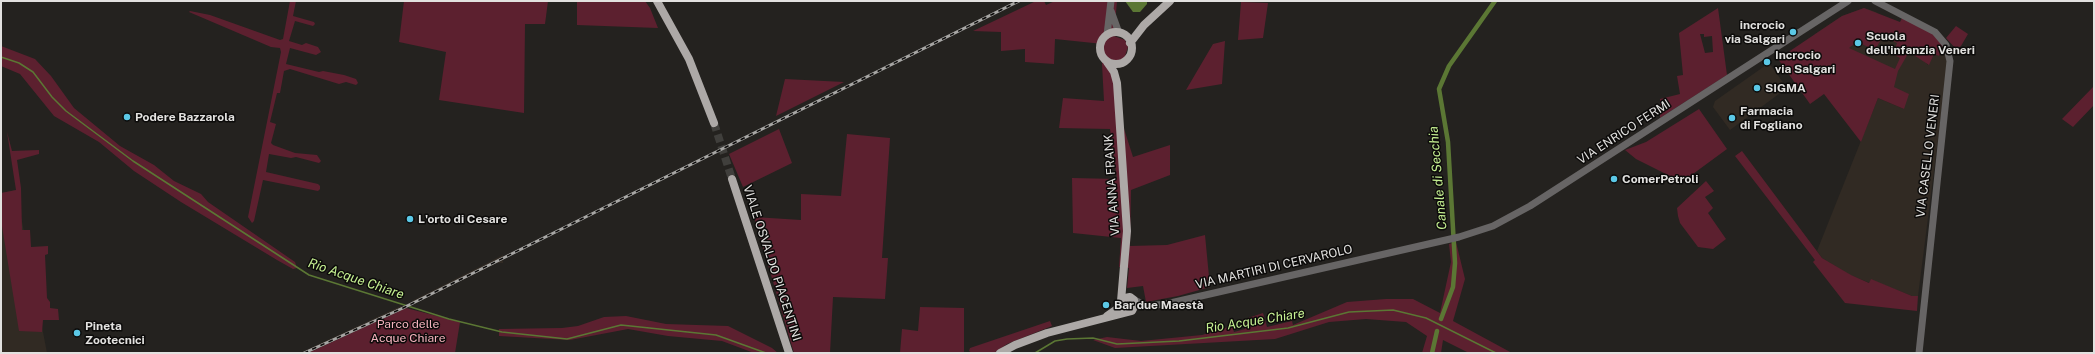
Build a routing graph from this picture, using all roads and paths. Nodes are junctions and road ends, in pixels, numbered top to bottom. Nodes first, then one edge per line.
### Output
1 (657, 1) edge
2 (1170, 1) edge
3 (1848, 1) edge
4 (1876, 1) edge
5 (1111, 5) edge
6 (1144, 25) junction
7 (1109, 34) junction
8 (1122, 34) junction
9 (1130, 43) junction
10 (1107, 62) junction
11 (1122, 63) junction
12 (1116, 83) junction
13 (714, 123) tunnel mouth
14 (732, 180) tunnel mouth
15 (1397, 251) joint
16 (1122, 286) junction
17 (1132, 298) junction
18 (1121, 302) junction
19 (1156, 306) junction
20 (1129, 310) junction
21 (1107, 316) junction
22 (789, 353) edge
23 (1000, 353) edge
24 (1919, 353) edge

1 - 13 main road
2 - 6 main road
3 - 15 street, VIA ENRICO FERMI
4 - 24 street, VIA CASELLO VENERI
5 - 7 street
5 - 8 street
6 - 8 main road
6 - 9 main road
7 - 8 main road
7 - 10 main road
8 - 9 main road
9 - 11 main road
10 - 11 main road
10 - 12 main road, VIA ANNA FRANK
11 - 12 main road, VIA ANNA FRANK
12 - 16 main road, VIA ANNA FRANK
14 - 22 main road, VIALE OSVALDO PIACENTINI
15 - 19 street, VIA MARTIRI DI CERVAROLO
16 - 17 main road
16 - 18 main road, VIA ANNA FRANK
17 - 18 main road, VIA MARTIRI DI CERVAROLO
17 - 19 street, VIA MARTIRI DI CERVAROLO
17 - 20 main road
18 - 20 main road
18 - 21 main road, VIA MARTIRI DI CERVAROLO
19 - 20 street, VIA MARTIRI DI CERVAROLO
20 - 21 main road, VIA MARTIRI DI CERVAROLO
21 - 23 main road, VIA MARTIRI DI CERVAROLO

